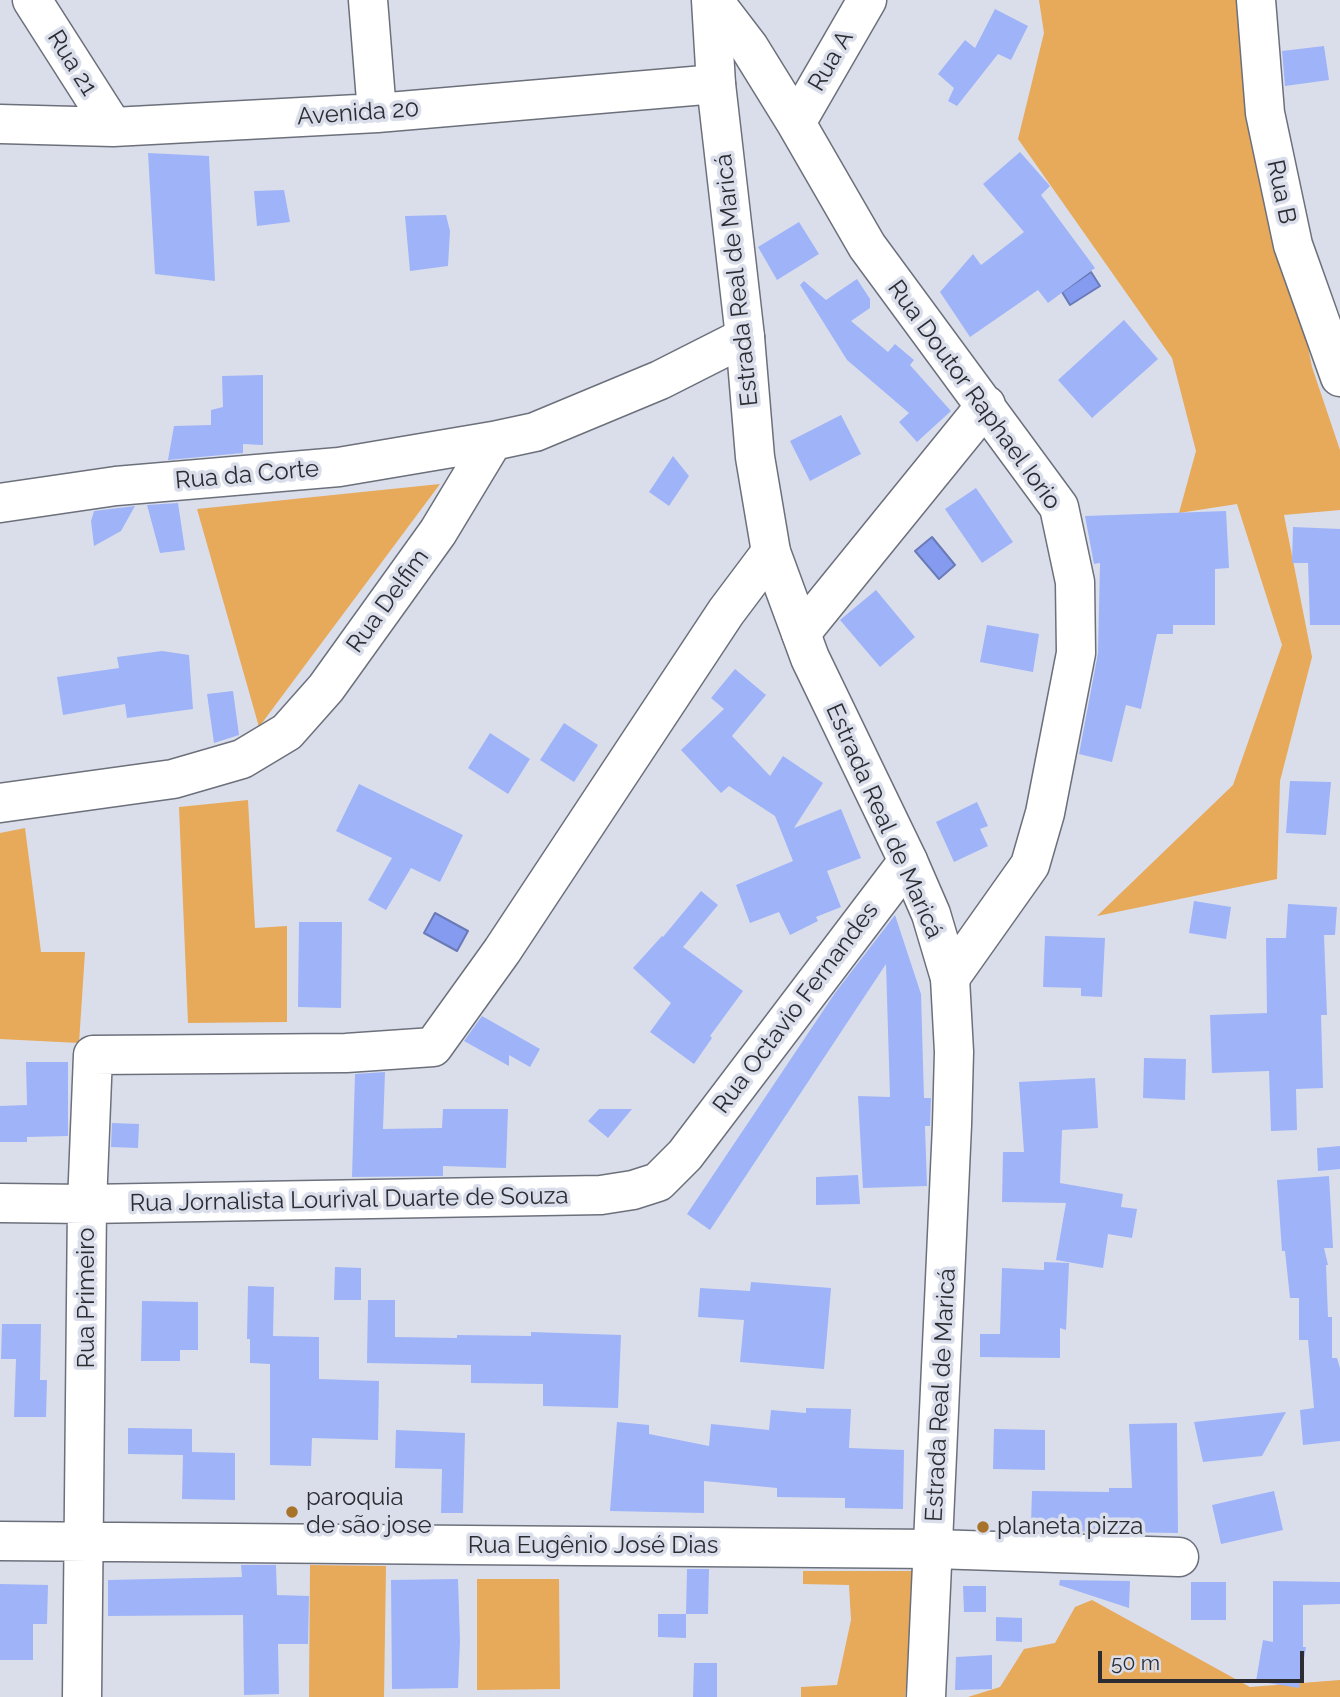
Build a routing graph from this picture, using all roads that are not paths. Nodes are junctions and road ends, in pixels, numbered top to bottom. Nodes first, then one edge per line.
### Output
1 (32, 0) edge
2 (368, 0) edge
3 (712, 0) edge
4 (867, 0) edge
5 (1256, 0) edge
6 (716, 84) junction
7 (377, 113) junction
8 (796, 123) junction
9 (0, 124) edge
10 (113, 127) junction
11 (745, 337) junction
12 (1340, 377) edge
13 (986, 405) junction
14 (493, 441) junction
15 (0, 503) edge
16 (771, 552) junction
17 (801, 633) junction
18 (0, 803) edge
19 (908, 861) junction
20 (950, 978) junction
21 (685, 1155) joint
22 (0, 1203) edge
23 (87, 1204) junction
24 (0, 1541) edge
25 (85, 1542) junction
26 (934, 1549) junction
27 (1179, 1557) dead end
28 (82, 1697) edge
29 (926, 1697) edge

1 - 10 street, Rua 21
2 - 7 street
3 - 6 street, Estrada Real de Maricá
3 - 8 street, Rua Doutor Raphael Iorio
4 - 8 street, Rua A
5 - 12 street, Rua B
6 - 7 street, Avenida 20
6 - 11 street, Estrada Real de Maricá
7 - 10 street, Avenida 20
8 - 13 street, Rua Doutor Raphael Iorio
9 - 10 street, Avenida 20
11 - 14 street
11 - 16 street, Estrada Real de Maricá
13 - 17 street
13 - 20 street, Rua Doutor Raphael Iorio
14 - 15 street, Rua da Corte
14 - 18 street, Rua Delfim
16 - 17 street, Estrada Real de Maricá
16 - 23 street, Rua Primeiro
17 - 19 street, Estrada Real de Maricá
19 - 20 street, Estrada Real de Maricá
19 - 21 street, Rua Octavio Fernandes
20 - 26 street, Estrada Real de Maricá
21 - 23 street, Rua Jornalista Lourival Duarte de Souza
22 - 23 street, Rua Jornalista Lourival Duarte de Souza
23 - 25 street, Rua Primeiro
24 - 25 street, Rua Eugênio José Dias
25 - 26 street, Rua Eugênio José Dias
25 - 28 street, Rua Primeiro
26 - 27 street, Rua Eugênio José Dias
26 - 29 street, Estrada Real de Maricá

